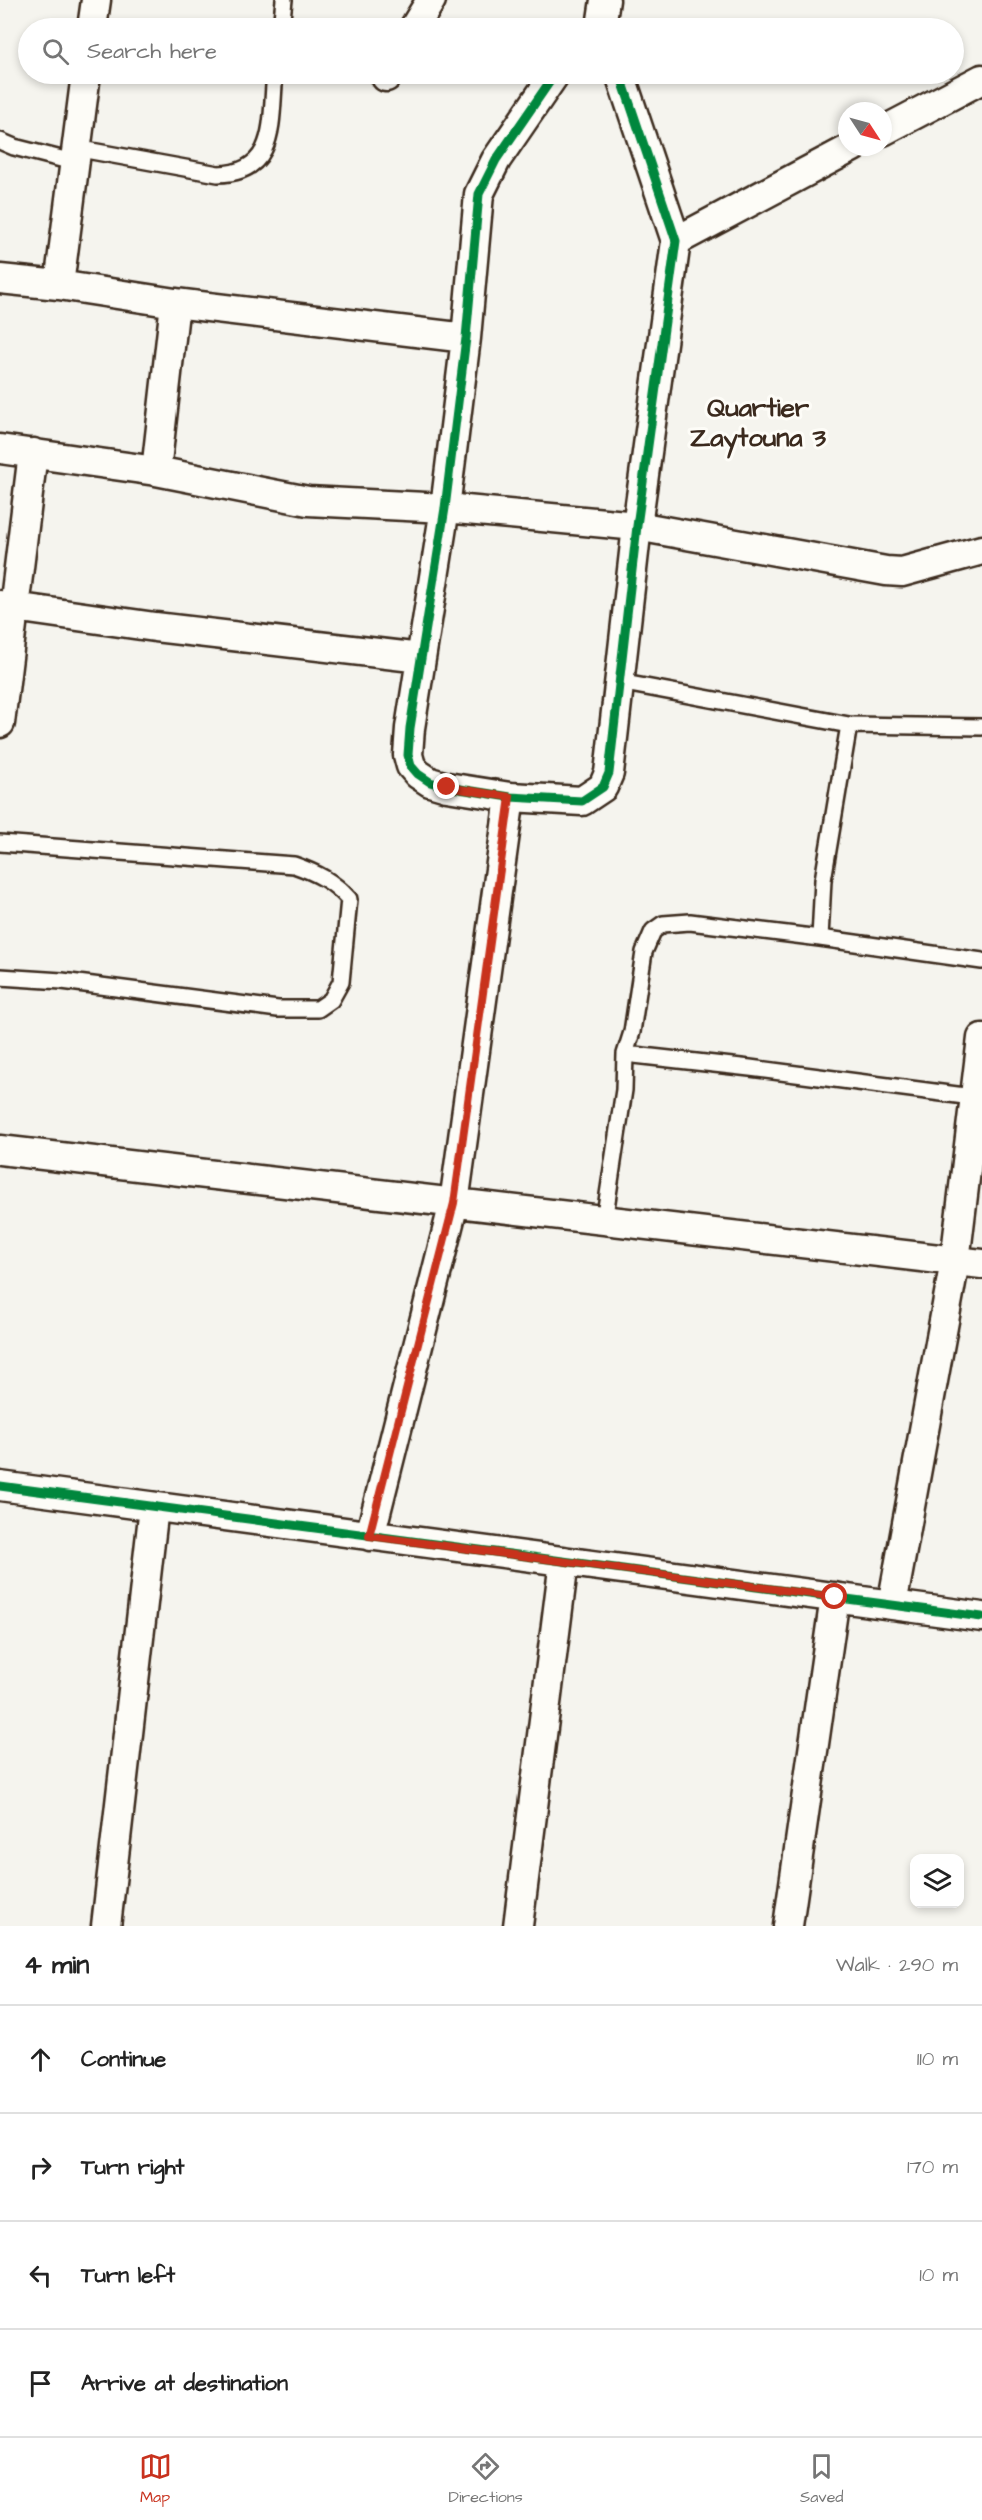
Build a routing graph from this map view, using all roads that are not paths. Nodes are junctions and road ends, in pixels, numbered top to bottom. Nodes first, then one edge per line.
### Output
1 (96, 0) edge
2 (284, 0) edge
3 (431, 0) edge
4 (93, 18) edge
5 (282, 18) edge
6 (420, 18) edge
7 (982, 79) edge
8 (85, 84) edge
9 (275, 84) edge
10 (548, 84) edge
11 (623, 84) edge
12 (892, 126) edge
13 (0, 141) edge
14 (74, 155) junction
15 (838, 155) edge
16 (676, 241) junction
17 (0, 279) edge
18 (60, 285) junction
19 (175, 303) junction
20 (466, 338) junction
21 (0, 449) edge
22 (33, 453) junction
23 (156, 471) junction
24 (445, 508) junction
25 (637, 526) junction
26 (982, 550) edge
27 (7, 606) edge
28 (421, 657) junction
29 (619, 682) junction
30 (0, 723) edge
31 (849, 725) junction
32 (982, 727) edge
33 (510, 797) junction
34 (0, 843) edge
35 (820, 938) junction
36 (982, 961) edge
37 (0, 977) edge
38 (982, 1038) edge
39 (625, 1054) junction
40 (978, 1098) edge
41 (0, 1150) edge
42 (454, 1203) junction
43 (604, 1221) junction
44 (969, 1263) edge
45 (0, 1486) edge
46 (154, 1507) junction
47 (369, 1536) junction
48 (564, 1561) junction
49 (835, 1597) junction
50 (892, 1605) junction
51 (982, 1617) edge
52 (106, 1926) edge
53 (518, 1926) edge
54 (788, 1926) edge

1 - 4 street
2 - 5 lane
3 - 6 street
7 - 12 street
8 - 14 street
9 - 14 lane
10 - 20 street
11 - 16 street
13 - 14 lane
14 - 18 street
15 - 16 street
16 - 25 street
17 - 18 street
18 - 19 street
19 - 20 street
19 - 23 street
20 - 24 street
21 - 22 street
22 - 23 street
22 - 27 street
23 - 24 street
24 - 25 street
24 - 28 street
25 - 26 street
25 - 29 street
27 - 28 street
27 - 30 street
28 - 33 street
29 - 31 lane
29 - 33 street
31 - 32 lane
31 - 35 lane
33 - 42 street
34 - 37 lane
35 - 36 lane
35 - 39 lane
38 - 40 street
39 - 40 lane
39 - 43 lane
40 - 44 street
41 - 42 street
42 - 43 street
42 - 47 street
43 - 44 street
44 - 50 street
45 - 46 street
46 - 47 street
46 - 52 street
47 - 48 street
48 - 49 street
48 - 53 street
49 - 50 street
49 - 54 street
50 - 51 street

